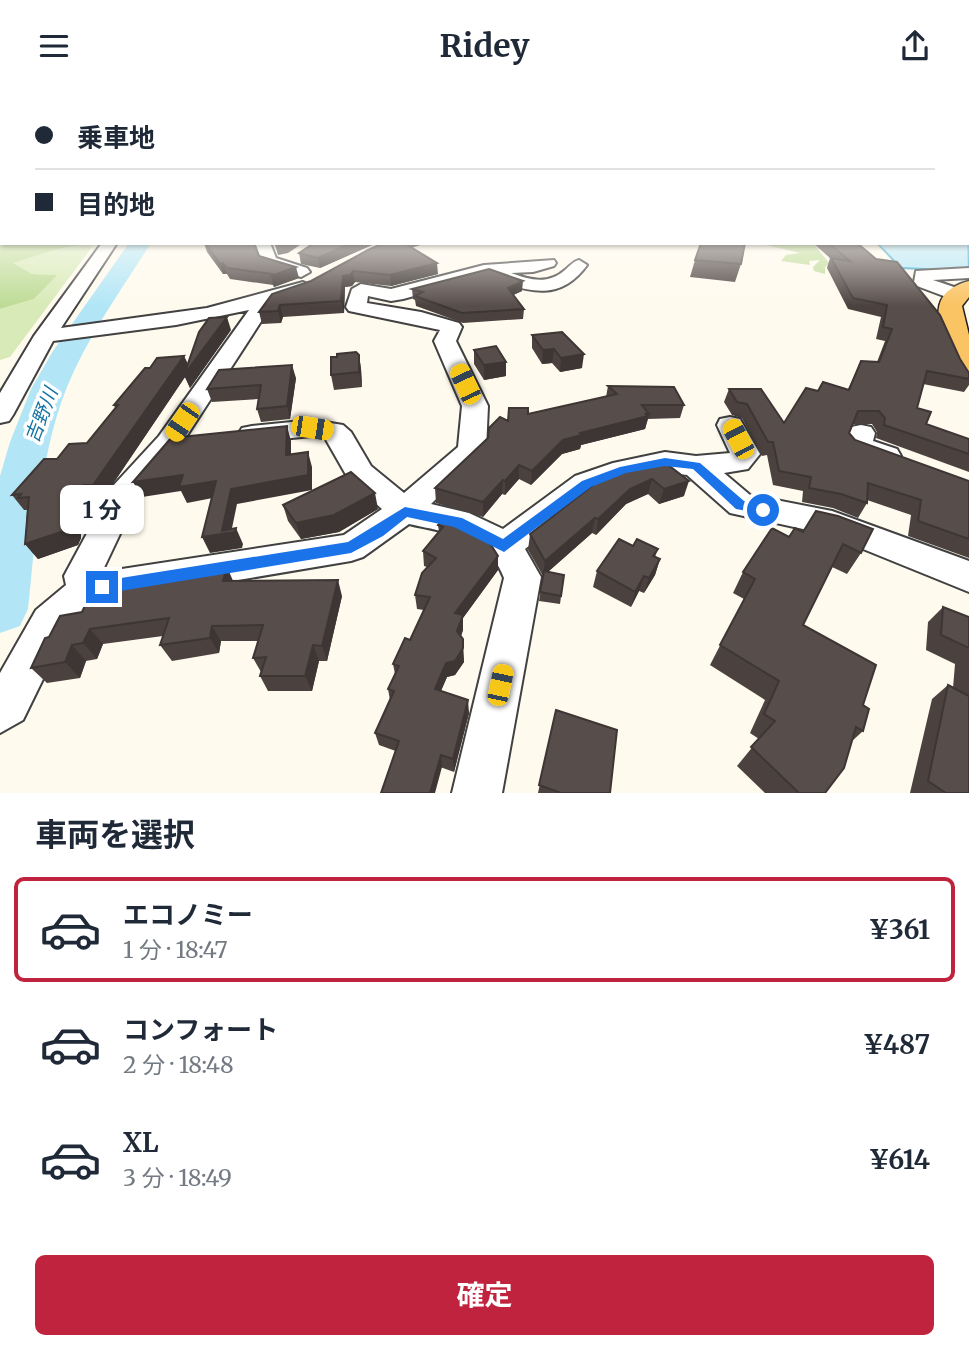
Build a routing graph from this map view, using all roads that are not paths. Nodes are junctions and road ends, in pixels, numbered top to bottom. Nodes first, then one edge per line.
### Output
1 (109, 245) edge
2 (263, 245) edge
3 (303, 253) edge
4 (275, 263) junction
5 (548, 263) dead end
6 (579, 265) dead end
7 (484, 270) junction
8 (321, 284) junction
9 (965, 285) edge
10 (361, 289) junction
11 (265, 301) junction
12 (45, 336) junction
13 (969, 371) edge
14 (8, 388) edge
15 (0, 415) edge
16 (730, 425) dead end
17 (861, 433) dead end
18 (169, 442) junction
19 (907, 463) edge
20 (696, 465) junction
21 (405, 511) junction
22 (504, 546) junction
23 (969, 577) edge
24 (86, 590) junction
25 (0, 710) edge
26 (477, 793) edge

1 - 12 street
2 - 4 street
3 - 4 street
4 - 8 street
5 - 7 street
6 - 7 street
7 - 10 street
8 - 10 street
8 - 11 street
9 - 13 main road
10 - 21 street
11 - 12 street
11 - 18 street
12 - 14 street
14 - 15 street
16 - 20 street
17 - 19 street
18 - 21 street
18 - 24 street
20 - 22 street
20 - 23 street
21 - 22 street
21 - 24 street
22 - 26 street
24 - 25 street

